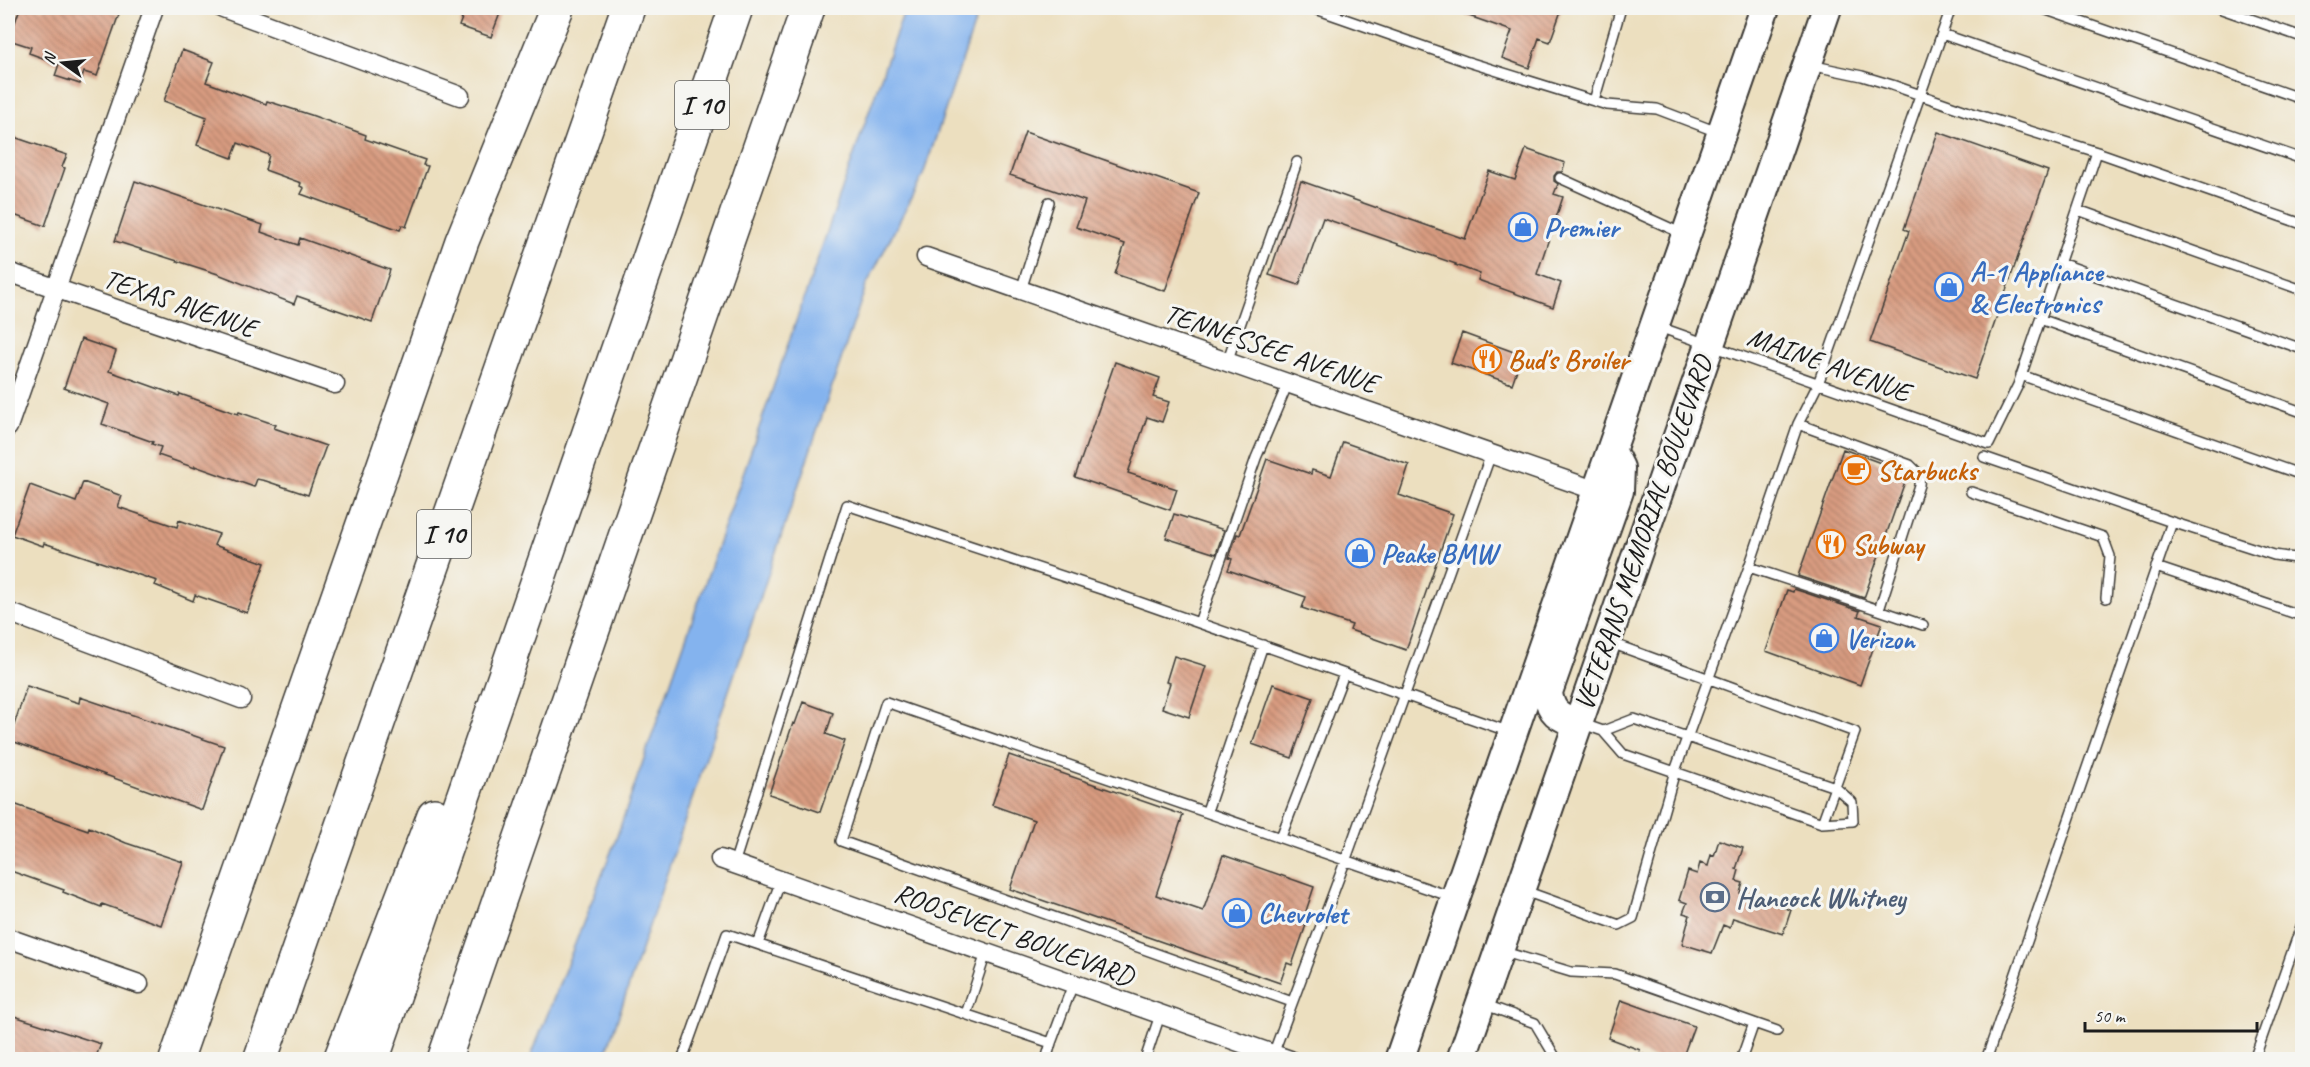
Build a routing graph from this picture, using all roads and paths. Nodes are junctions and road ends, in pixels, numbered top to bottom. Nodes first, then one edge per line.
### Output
1 (154, 8) edge
2 (223, 8) edge
3 (558, 8) edge
4 (628, 8) edge
5 (736, 8) edge
6 (808, 8) edge
7 (1313, 8) edge
8 (1621, 8) edge
9 (1765, 8) edge
10 (1811, 8) edge
11 (1827, 8) edge
12 (1951, 8) edge
13 (2041, 8) edge
14 (2219, 8) edge
15 (1942, 34) junction
16 (2302, 37) edge
17 (1807, 64) junction
18 (1921, 95) junction
19 (460, 96) dead end
20 (2302, 99) edge
21 (1594, 101) junction
22 (1721, 133) junction
23 (2097, 152) junction
24 (2302, 159) edge
25 (1297, 162) dead end
26 (1560, 178) dead end
27 (668, 202) junction
28 (1049, 202) dead end
29 (2078, 210) junction
30 (2302, 224) edge
31 (1685, 235) junction
32 (926, 257) dead end
33 (2060, 263) junction
34 (8, 272) edge
35 (56, 289) junction
36 (1021, 290) junction
37 (2302, 290) edge
38 (2040, 319) junction
39 (1655, 325) junction
40 (1709, 345) junction
41 (2302, 349) edge
42 (1227, 362) junction
43 (2021, 375) junction
44 (1288, 383) junction
45 (335, 384) dead end
46 (1818, 384) junction
47 (2302, 412) edge
48 (1798, 424) junction
49 (8, 427) edge
50 (1611, 450) junction
51 (1491, 454) junction
52 (1984, 457) dead end
53 (2302, 475) edge
54 (1597, 491) junction
55 (1971, 492) dead end
56 (2172, 522) junction
57 (2302, 544) edge
58 (2300, 558) edge
59 (1749, 567) junction
60 (2156, 567) junction
61 (2106, 598) dead end
62 (1879, 610) junction
63 (8, 612) edge
64 (2302, 616) edge
65 (1199, 623) junction
66 (1923, 626) dead end
67 (1605, 641) junction
68 (1263, 645) junction
69 (1344, 674) junction
70 (1708, 679) junction
71 (1404, 695) junction
72 (241, 699) dead end
73 (1590, 726) junction
74 (1512, 733) junction
75 (1687, 736) junction
76 (1675, 771) junction
77 (1835, 787) junction
78 (1207, 811) junction
79 (1822, 823) junction
80 (1281, 837) junction
81 (1346, 859) junction
82 (727, 861) joint
83 (781, 880) junction
84 (1520, 889) junction
85 (1455, 898) junction
86 (2302, 924) edge
87 (8, 938) edge
88 (758, 944) junction
89 (1499, 950) junction
90 (986, 953) junction
91 (139, 984) dead end
92 (1073, 984) junction
93 (1292, 1002) junction
94 (1480, 1004) junction
95 (966, 1014) junction
96 (1160, 1015) junction
97 (1754, 1023) junction
98 (1777, 1031) dead end
99 (1051, 1044) junction
100 (1278, 1058) edge
101 (176, 1059) edge
102 (260, 1059) edge
103 (340, 1059) edge
104 (372, 1059) edge
105 (444, 1059) edge
106 (682, 1059) edge
107 (1046, 1059) edge
108 (1148, 1059) edge
109 (1399, 1059) edge
110 (1461, 1059) edge
111 (1557, 1059) edge
112 (1741, 1059) edge
113 (1986, 1059) edge
114 (2254, 1059) edge

1 - 35 street
2 - 19 street
3 - 101 highway
4 - 102 highway, I 10
5 - 27 highway, I 10
6 - 105 highway
7 - 21 lane
8 - 21 lane
9 - 22 main road, VETERANS MEMORIAL BOULEVARD
10 - 17 main road
11 - 17 main road, VETERANS MEMORIAL BOULEVARD
12 - 15 lane
13 - 20 lane
14 - 16 lane
15 - 18 lane
15 - 24 lane
17 - 18 lane
17 - 40 main road, VETERANS MEMORIAL BOULEVARD
18 - 23 lane
18 - 46 lane
21 - 22 lane
22 - 31 main road, VETERANS MEMORIAL BOULEVARD
23 - 29 lane
23 - 30 lane
25 - 42 lane
26 - 31 lane
27 - 103 highway
27 - 104 highway, I 10
28 - 36 lane
29 - 33 lane
29 - 37 lane
31 - 39 main road, VETERANS MEMORIAL BOULEVARD
32 - 36 street, TENNESSEE AVENUE
33 - 38 lane
33 - 41 lane
34 - 35 street, TEXAS AVENUE
35 - 45 street, TEXAS AVENUE
35 - 49 street
36 - 42 street, TENNESSEE AVENUE
38 - 43 lane
38 - 47 lane
39 - 40 lane, MAINE AVENUE
39 - 50 main road, VETERANS MEMORIAL BOULEVARD
40 - 46 lane, MAINE AVENUE
40 - 67 main road, VETERANS MEMORIAL BOULEVARD
42 - 44 street, TENNESSEE AVENUE
43 - 46 lane, MAINE AVENUE
43 - 53 lane
44 - 51 street, TENNESSEE AVENUE
44 - 65 lane
46 - 48 lane
48 - 59 lane
48 - 62 lane
50 - 54 main road, VETERANS MEMORIAL BOULEVARD
50 - 73 main road
51 - 54 street, TENNESSEE AVENUE
51 - 71 lane
52 - 56 lane
54 - 74 main road, VETERANS MEMORIAL BOULEVARD
55 - 61 lane
56 - 58 lane
56 - 60 lane
57 - 58 lane
59 - 62 lane
59 - 70 lane
60 - 64 lane
60 - 113 lane
62 - 66 lane
63 - 72 street
65 - 68 lane
65 - 82 lane
67 - 70 lane
67 - 73 main road, VETERANS MEMORIAL BOULEVARD
68 - 69 lane
68 - 78 lane
69 - 71 lane
69 - 80 lane
70 - 75 lane
70 - 77 lane
71 - 74 lane
71 - 81 lane
73 - 75 lane
73 - 76 lane
73 - 84 main road, VETERANS MEMORIAL BOULEVARD
74 - 85 main road, VETERANS MEMORIAL BOULEVARD
75 - 76 lane
75 - 77 lane
76 - 79 lane
76 - 84 lane
77 - 79 lane
77 - 79 lane
78 - 80 lane
78 - 93 lane
80 - 81 lane
81 - 85 lane
81 - 93 lane
82 - 83 street, ROOSEVELT BOULEVARD
83 - 88 lane
83 - 90 street, ROOSEVELT BOULEVARD
84 - 89 main road, VETERANS MEMORIAL BOULEVARD
85 - 109 main road, VETERANS MEMORIAL BOULEVARD
86 - 114 lane
87 - 91 street
88 - 95 lane
88 - 106 lane
89 - 94 main road, VETERANS MEMORIAL BOULEVARD
89 - 97 lane
90 - 92 street, ROOSEVELT BOULEVARD
90 - 95 lane
92 - 96 street, ROOSEVELT BOULEVARD
92 - 99 lane
93 - 100 lane
94 - 110 main road, VETERANS MEMORIAL BOULEVARD
94 - 111 lane
95 - 99 lane
96 - 100 street, ROOSEVELT BOULEVARD
96 - 108 lane
97 - 98 lane
97 - 112 lane
99 - 107 lane

